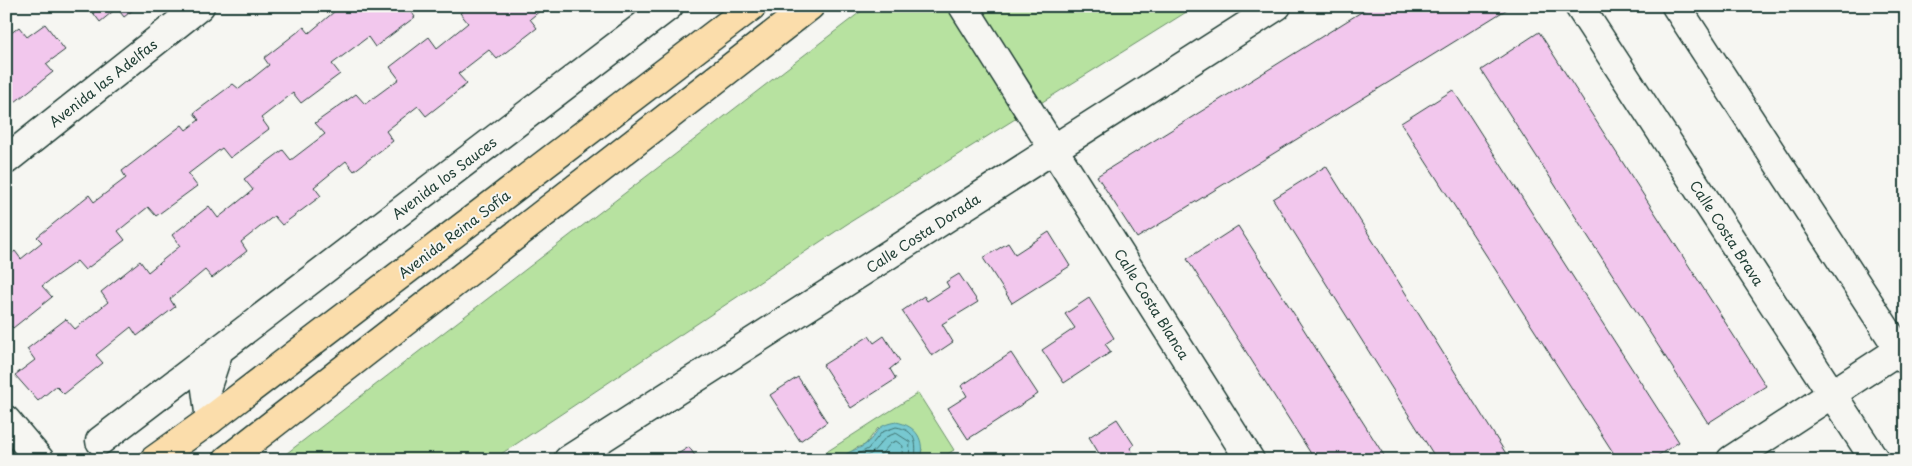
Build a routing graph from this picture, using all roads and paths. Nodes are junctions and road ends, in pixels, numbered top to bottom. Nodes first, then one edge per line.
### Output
1 (200, 6) edge
2 (669, 6) edge
3 (752, 6) edge
4 (810, 6) edge
5 (963, 6) edge
6 (1277, 6) edge
7 (1580, 6) edge
8 (1676, 6) edge
9 (1054, 149) junction
10 (6, 160) edge
11 (219, 350) junction
12 (1903, 355) edge
13 (1833, 395) junction
14 (6, 420) edge
15 (210, 420) junction
16 (100, 442) dead end
17 (40, 460) edge
18 (154, 460) edge
19 (227, 460) edge
20 (568, 460) edge
21 (1250, 460) edge
22 (1731, 460) edge
23 (1875, 460) edge

1 - 10 street, Avenida las Adelfas
2 - 11 street, Avenida los Sauces
3 - 15 main road, Avenida Reina Sofía
4 - 19 main road
5 - 9 street, Calle Costa Blanca
6 - 9 street, Calle Costa Dorada
7 - 13 street, Calle Costa Brava
8 - 12 street
9 - 20 street, Calle Costa Dorada
9 - 21 street, Calle Costa Blanca
11 - 15 street
11 - 16 street, Avenida los Sauces
12 - 13 street
13 - 22 street
13 - 23 street, Calle Costa Brava
14 - 17 street
15 - 18 main road, Avenida Reina Sofía

